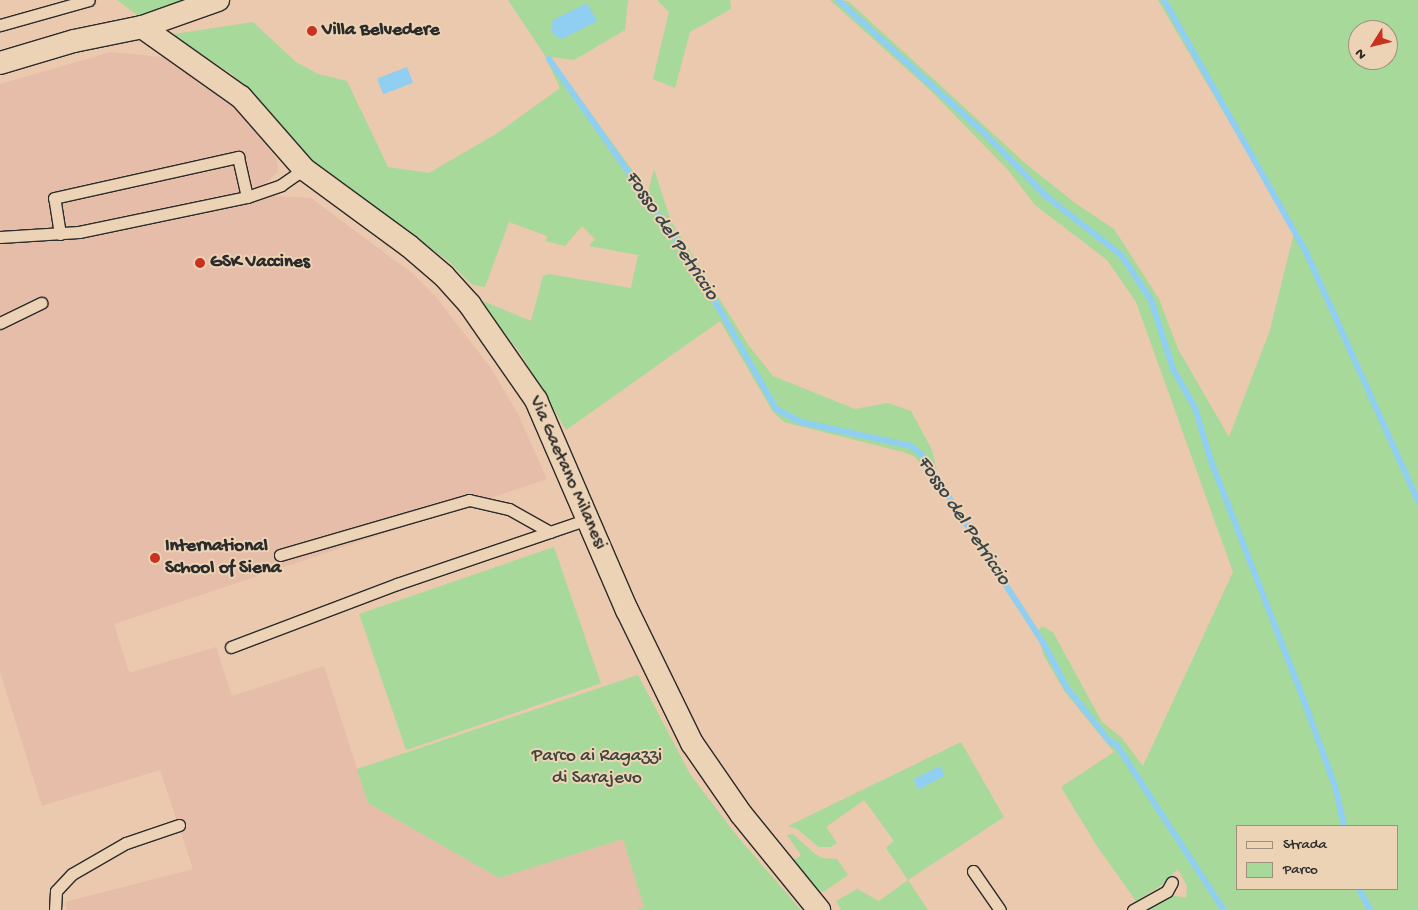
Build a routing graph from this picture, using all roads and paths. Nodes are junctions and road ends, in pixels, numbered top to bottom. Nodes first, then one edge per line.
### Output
1 (89, 0) edge
2 (218, 0) edge
3 (0, 25) edge
4 (142, 27) junction
5 (0, 62) edge
6 (304, 169) junction
7 (247, 197) junction
8 (60, 234) junction
9 (0, 237) edge
10 (42, 303) dead end
11 (0, 323) edge
12 (588, 519) junction
13 (550, 532) junction
14 (280, 555) dead end
15 (231, 647) dead end
16 (179, 825) dead end
17 (973, 871) dead end
18 (1172, 882) dead end
19 (55, 910) edge
20 (819, 910) edge
21 (1000, 910) edge
22 (1134, 910) edge

1 - 3 lane
2 - 4 street
4 - 5 street
4 - 6 street, Via Gaetano Milanesi
6 - 7 lane
6 - 12 street, Via Gaetano Milanesi
7 - 8 lane
7 - 8 lane
8 - 9 lane
10 - 11 lane
12 - 13 lane
12 - 20 street, Via Gaetano Milanesi
13 - 14 lane
13 - 15 lane
16 - 19 lane
17 - 21 lane
18 - 22 lane

